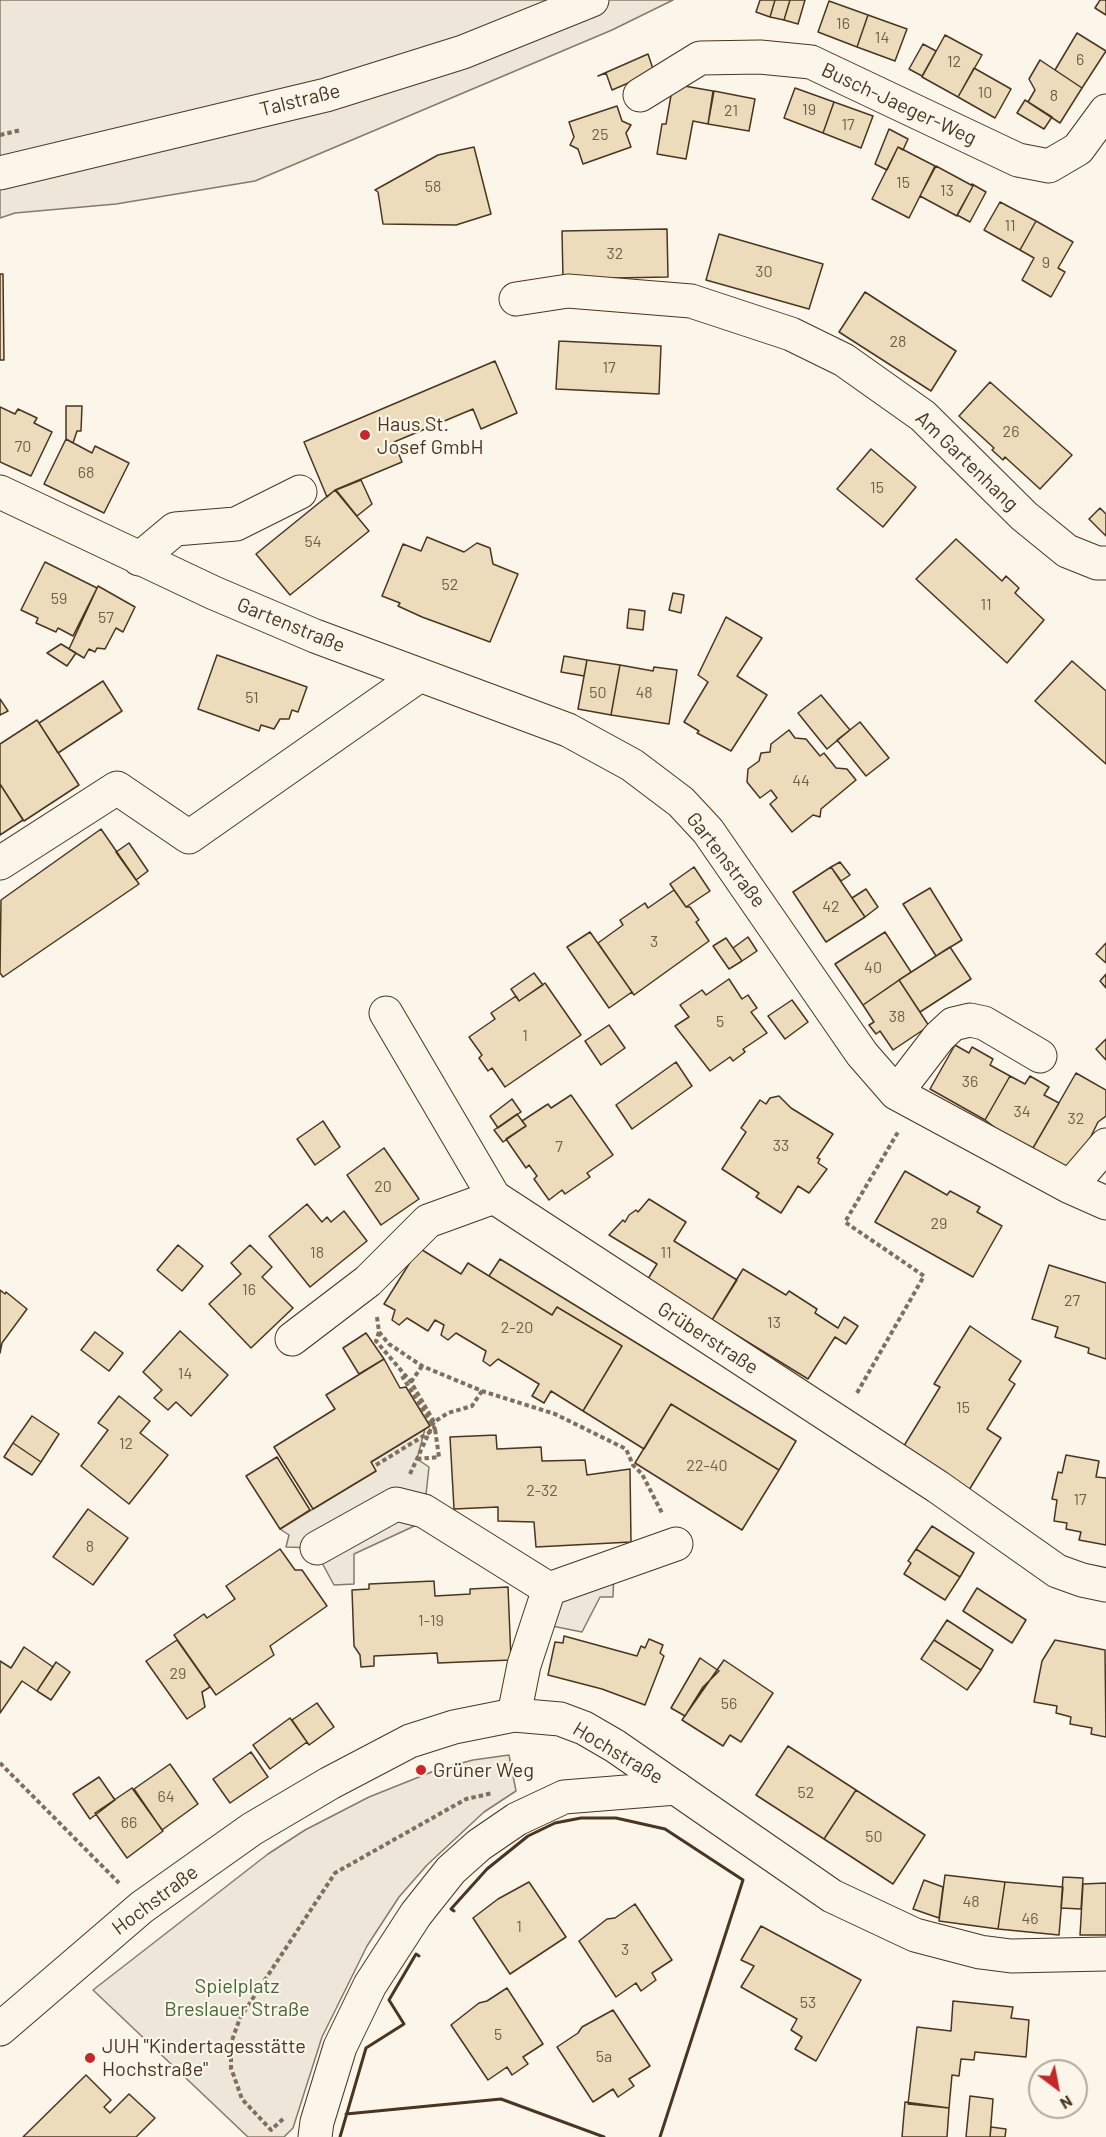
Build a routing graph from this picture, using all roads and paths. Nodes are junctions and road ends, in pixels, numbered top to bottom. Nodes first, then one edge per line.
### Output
1 (592, 0) edge
2 (640, 95) dead end
3 (1106, 111) edge
4 (0, 173) edge
5 (516, 299) dead end
6 (0, 492) edge
7 (300, 492) dead end
8 (139, 558) junction
9 (1106, 563) edge
10 (420, 675) junction
11 (0, 863) edge
12 (386, 1013) dead end
13 (1040, 1056) dead end
14 (905, 1099) junction
15 (1106, 1145) edge
16 (1070, 1187) junction
17 (494, 1197) junction
18 (1106, 1203) edge
19 (368, 1281) junction
20 (379, 1332) junction
21 (292, 1339) dead end
22 (422, 1366) junction
23 (402, 1376) dead end
24 (411, 1382) junction
25 (482, 1391) junction
26 (434, 1422) junction
27 (840, 1422) junction
28 (435, 1429) junction
29 (376, 1465) dead end
30 (676, 1544) joint
31 (317, 1548) dead end
32 (1106, 1585) edge
33 (549, 1588) junction
34 (514, 1715) junction
35 (0, 1763) edge
36 (676, 1788) junction
37 (499, 1793) dead end
38 (142, 1907) junction
39 (1106, 1954) edge
40 (0, 2029) edge
41 (291, 2112) dead end
42 (315, 2137) edge

1 - 4 street, Talstraße
2 - 3 street, Busch-Jaeger-Weg
5 - 9 street, Am Gartenhang
6 - 8 street, Gartenstraße
7 - 8 street
8 - 10 street, Gartenstraße
10 - 11 street
10 - 14 street, Gartenstraße
12 - 17 street, Grüberstraße
13 - 14 street
14 - 16 street, Gartenstraße
14 - 27 path
15 - 16 street
16 - 18 street, Gartenstraße
17 - 19 street
17 - 27 street, Grüberstraße
19 - 20 path
19 - 21 street
20 - 22 path
20 - 24 path
22 - 24 path
22 - 25 path
23 - 28 path, bridge
24 - 26 path
25 - 26 path
25 - 30 path
26 - 28 path
27 - 32 street, Grüberstraße
28 - 29 path, bridge
30 - 33 street
31 - 33 street
33 - 34 street
34 - 36 street, Hochstraße
34 - 38 street, Hochstraße
35 - 38 path
36 - 39 street, Hochstraße
36 - 42 street
37 - 41 path
38 - 40 street, Hochstraße

